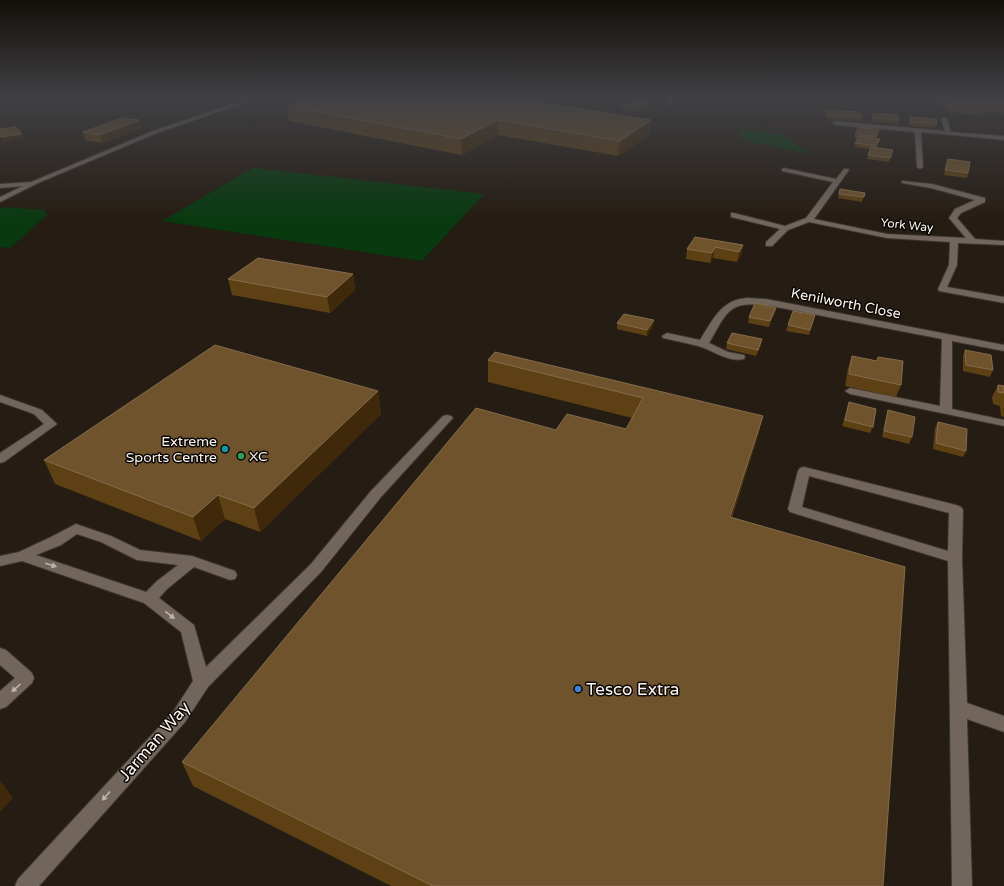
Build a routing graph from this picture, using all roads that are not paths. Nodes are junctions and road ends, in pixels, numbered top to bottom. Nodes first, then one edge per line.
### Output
1 (138, 139) edge
2 (919, 139) edge
3 (920, 167) dead end
4 (784, 170) dead end
5 (846, 170) dead end
6 (836, 181) junction
7 (36, 182) junction
8 (904, 182) dead end
9 (0, 186) edge
10 (0, 200) edge
11 (734, 215) dead end
12 (809, 220) junction
13 (785, 228) junction
14 (973, 241) junction
15 (954, 242) junction
16 (1004, 243) edge
17 (770, 244) dead end
18 (1004, 300) edge
19 (667, 336) dead end
20 (947, 336) junction
21 (703, 344) junction
22 (1004, 348) edge
23 (740, 357) dead end
24 (850, 391) dead end
25 (0, 398) edge
26 (946, 410) junction
27 (447, 418) dead end
28 (1004, 423) edge
29 (0, 459) edge
30 (22, 556) junction
31 (955, 558) junction
32 (192, 561) junction
33 (0, 562) edge
34 (230, 575) dead end
35 (149, 599) junction
36 (0, 655) edge
37 (202, 682) junction
38 (0, 702) edge
39 (958, 708) junction
40 (1004, 724) edge
41 (25, 886) edge
42 (962, 886) edge

1 - 7 street
2 - 3 street
4 - 6 street
5 - 6 street
6 - 12 street
7 - 9 street
7 - 10 street
8 - 14 street
11 - 13 street
12 - 13 street
12 - 15 street, York Way
13 - 17 street
14 - 15 street, York Way
14 - 16 street, York Way
15 - 18 street
19 - 21 street
20 - 21 street, Kenilworth Close
20 - 22 street, Kenilworth Close
20 - 26 street
21 - 23 street
24 - 26 street
25 - 29 street
26 - 28 street
27 - 37 street, Jarman Way
30 - 32 street
30 - 33 street
30 -> 35 street
31 - 31 street
31 - 39 street
32 - 34 street
32 - 35 street
35 -> 37 street
36 -> 38 street
37 -> 41 street, Jarman Way
39 - 40 street
39 - 42 street

